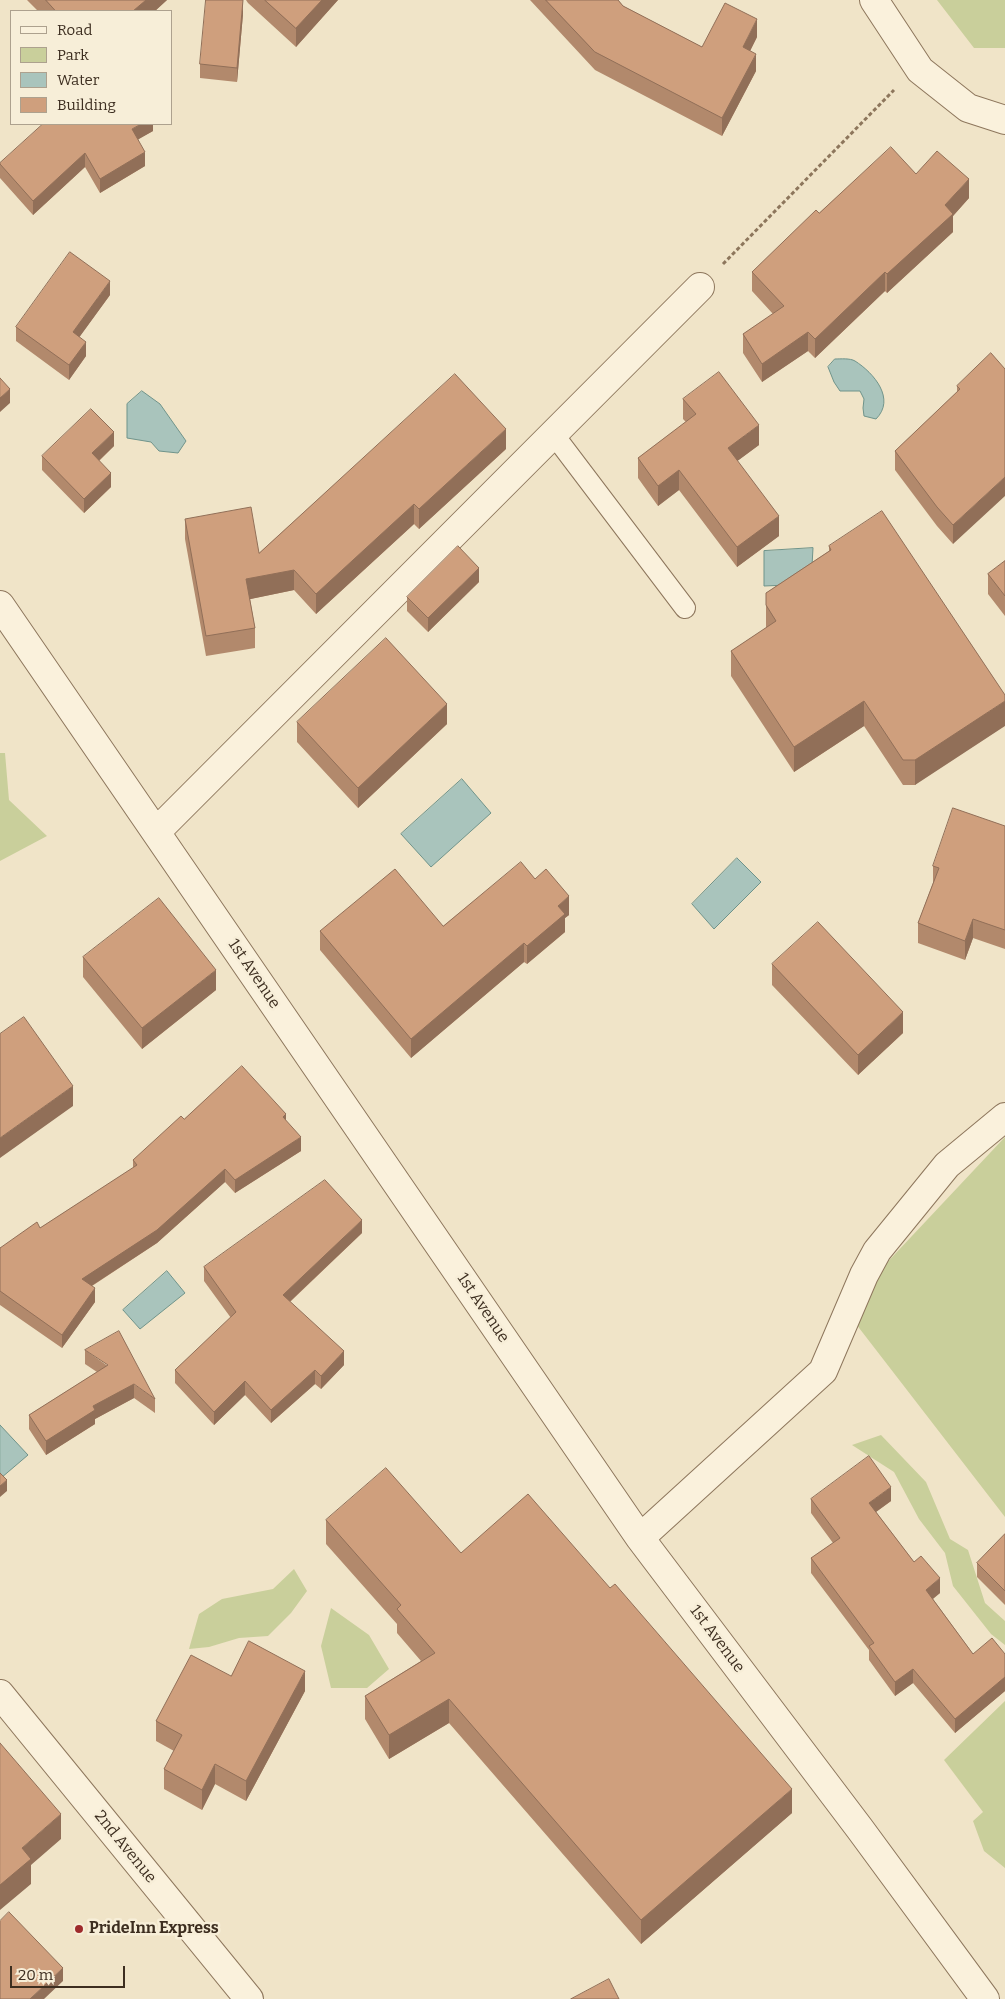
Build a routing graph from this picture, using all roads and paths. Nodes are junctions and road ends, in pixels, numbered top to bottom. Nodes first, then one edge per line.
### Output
1 (874, 0) edge
2 (920, 70) junction
3 (1005, 120) edge
4 (700, 287) joint
5 (554, 435) junction
6 (0, 605) edge
7 (685, 608) dead end
8 (156, 832) junction
9 (1005, 1117) edge
10 (640, 1538) junction
11 (0, 1694) edge
12 (249, 1999) edge
13 (985, 1999) edge

1 - 2 street
2 - 3 street
2 - 4 path
4 - 5 street
5 - 7 lane
5 - 8 street
6 - 8 street, 1st Avenue
8 - 10 street, 1st Avenue
9 - 10 street
10 - 13 street, 1st Avenue
11 - 12 street, 2nd Avenue

